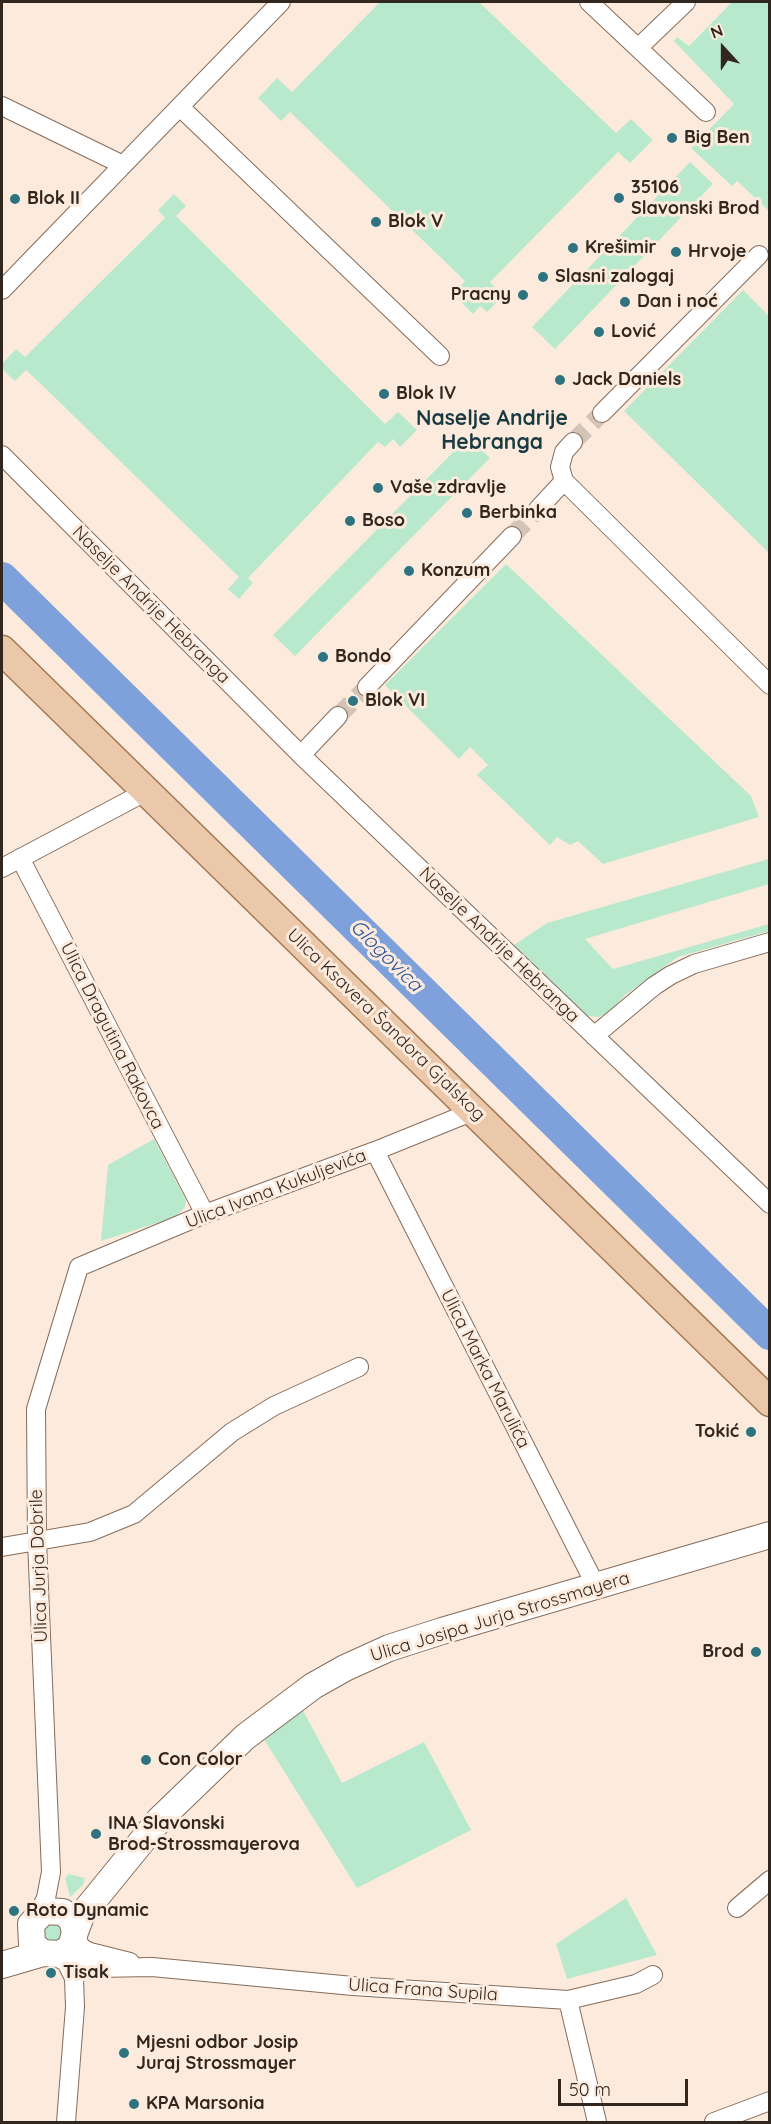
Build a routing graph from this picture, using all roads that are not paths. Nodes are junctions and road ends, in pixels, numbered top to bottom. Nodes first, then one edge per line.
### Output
1 (282, 2) edge
2 (589, 2) edge
3 (687, 2) edge
4 (638, 48) junction
5 (2, 106) edge
6 (180, 107) junction
7 (706, 112) dead end
8 (123, 165) junction
9 (759, 255) dead end
10 (2, 290) edge
11 (440, 356) dead end
12 (602, 413) tunnel mouth
13 (573, 442) tunnel mouth
14 (2, 455) edge
15 (564, 481) junction
16 (538, 508) tunnel mouth
17 (512, 536) tunnel mouth
18 (2, 650) edge
19 (770, 685) edge
20 (367, 687) tunnel mouth
21 (338, 716) tunnel mouth
22 (301, 755) junction
23 (147, 791) junction
24 (20, 858) junction
25 (2, 868) edge
26 (770, 942) edge
27 (594, 1036) junction
28 (474, 1111) junction
29 (375, 1151) junction
30 (770, 1204) edge
31 (205, 1214) junction
32 (79, 1267) joint
33 (359, 1367) dead end
34 (770, 1402) edge
35 (770, 1535) edge
36 (37, 1541) junction
37 (2, 1547) edge
38 (596, 1586) junction
39 (770, 1880) edge
40 (737, 1908) dead end
41 (56, 1925) junction
42 (2, 1951) edge
43 (54, 1957) junction
44 (2, 1965) edge
45 (152, 1967) junction
46 (652, 1975) dead end
47 (568, 2000) junction
48 (770, 2101) edge
49 (70, 2122) edge
50 (597, 2122) edge
51 (714, 2122) edge

1 - 6 street
2 - 4 street
3 - 4 street
4 - 7 street
5 - 8 street
6 - 8 street
6 - 11 street
8 - 10 street
9 - 12 street
13 - 15 street
14 - 22 street, Naselje Andrije Hebranga
15 - 16 street
15 - 19 street
17 - 20 street
18 - 23 main road, Ulica Ksavera Šandora Gjalskog
21 - 22 street
22 - 27 street, Naselje Andrije Hebranga
23 - 24 street
23 - 28 main road, Ulica Ksavera Šandora Gjalskog
24 - 25 street
24 - 31 street, Ulica Dragutina Rakovca
26 - 27 street, Naselje Andrije Hebranga
27 - 30 street, Naselje Andrije Hebranga
28 - 29 street, Ulica Ivana Kukuljevića
28 - 34 main road, Ulica Ksavera Šandora Gjalskog
29 - 31 street, Ulica Ivana Kukuljevića
29 - 38 street, Ulica Marka Marulića
31 - 32 street, Ulica Ivana Kukuljevića
32 - 36 street, Ulica Jurja Dobrile
33 - 36 street
35 - 38 main road, Ulica Josipa Jurja Strossmayera
36 - 37 street
36 - 41 street, Ulica Jurja Dobrile
38 - 41 main road, Ulica Josipa Jurja Strossmayera
39 - 40 street
41 - 42 main road, Ulica Josipa Jurja Strossmayera
41 - 43 main road, Ulica Josipa Jurja Strossmayera
41 - 43 main road
41 - 45 street, Ulica Frana Supila
43 - 44 main road, Ulica Josipa Jurja Strossmayera
43 - 45 street, Ulica Frana Supila
43 - 49 street
45 - 47 street, Ulica Frana Supila
46 - 47 street, Ulica Frana Supila
47 - 50 street
48 - 51 street

